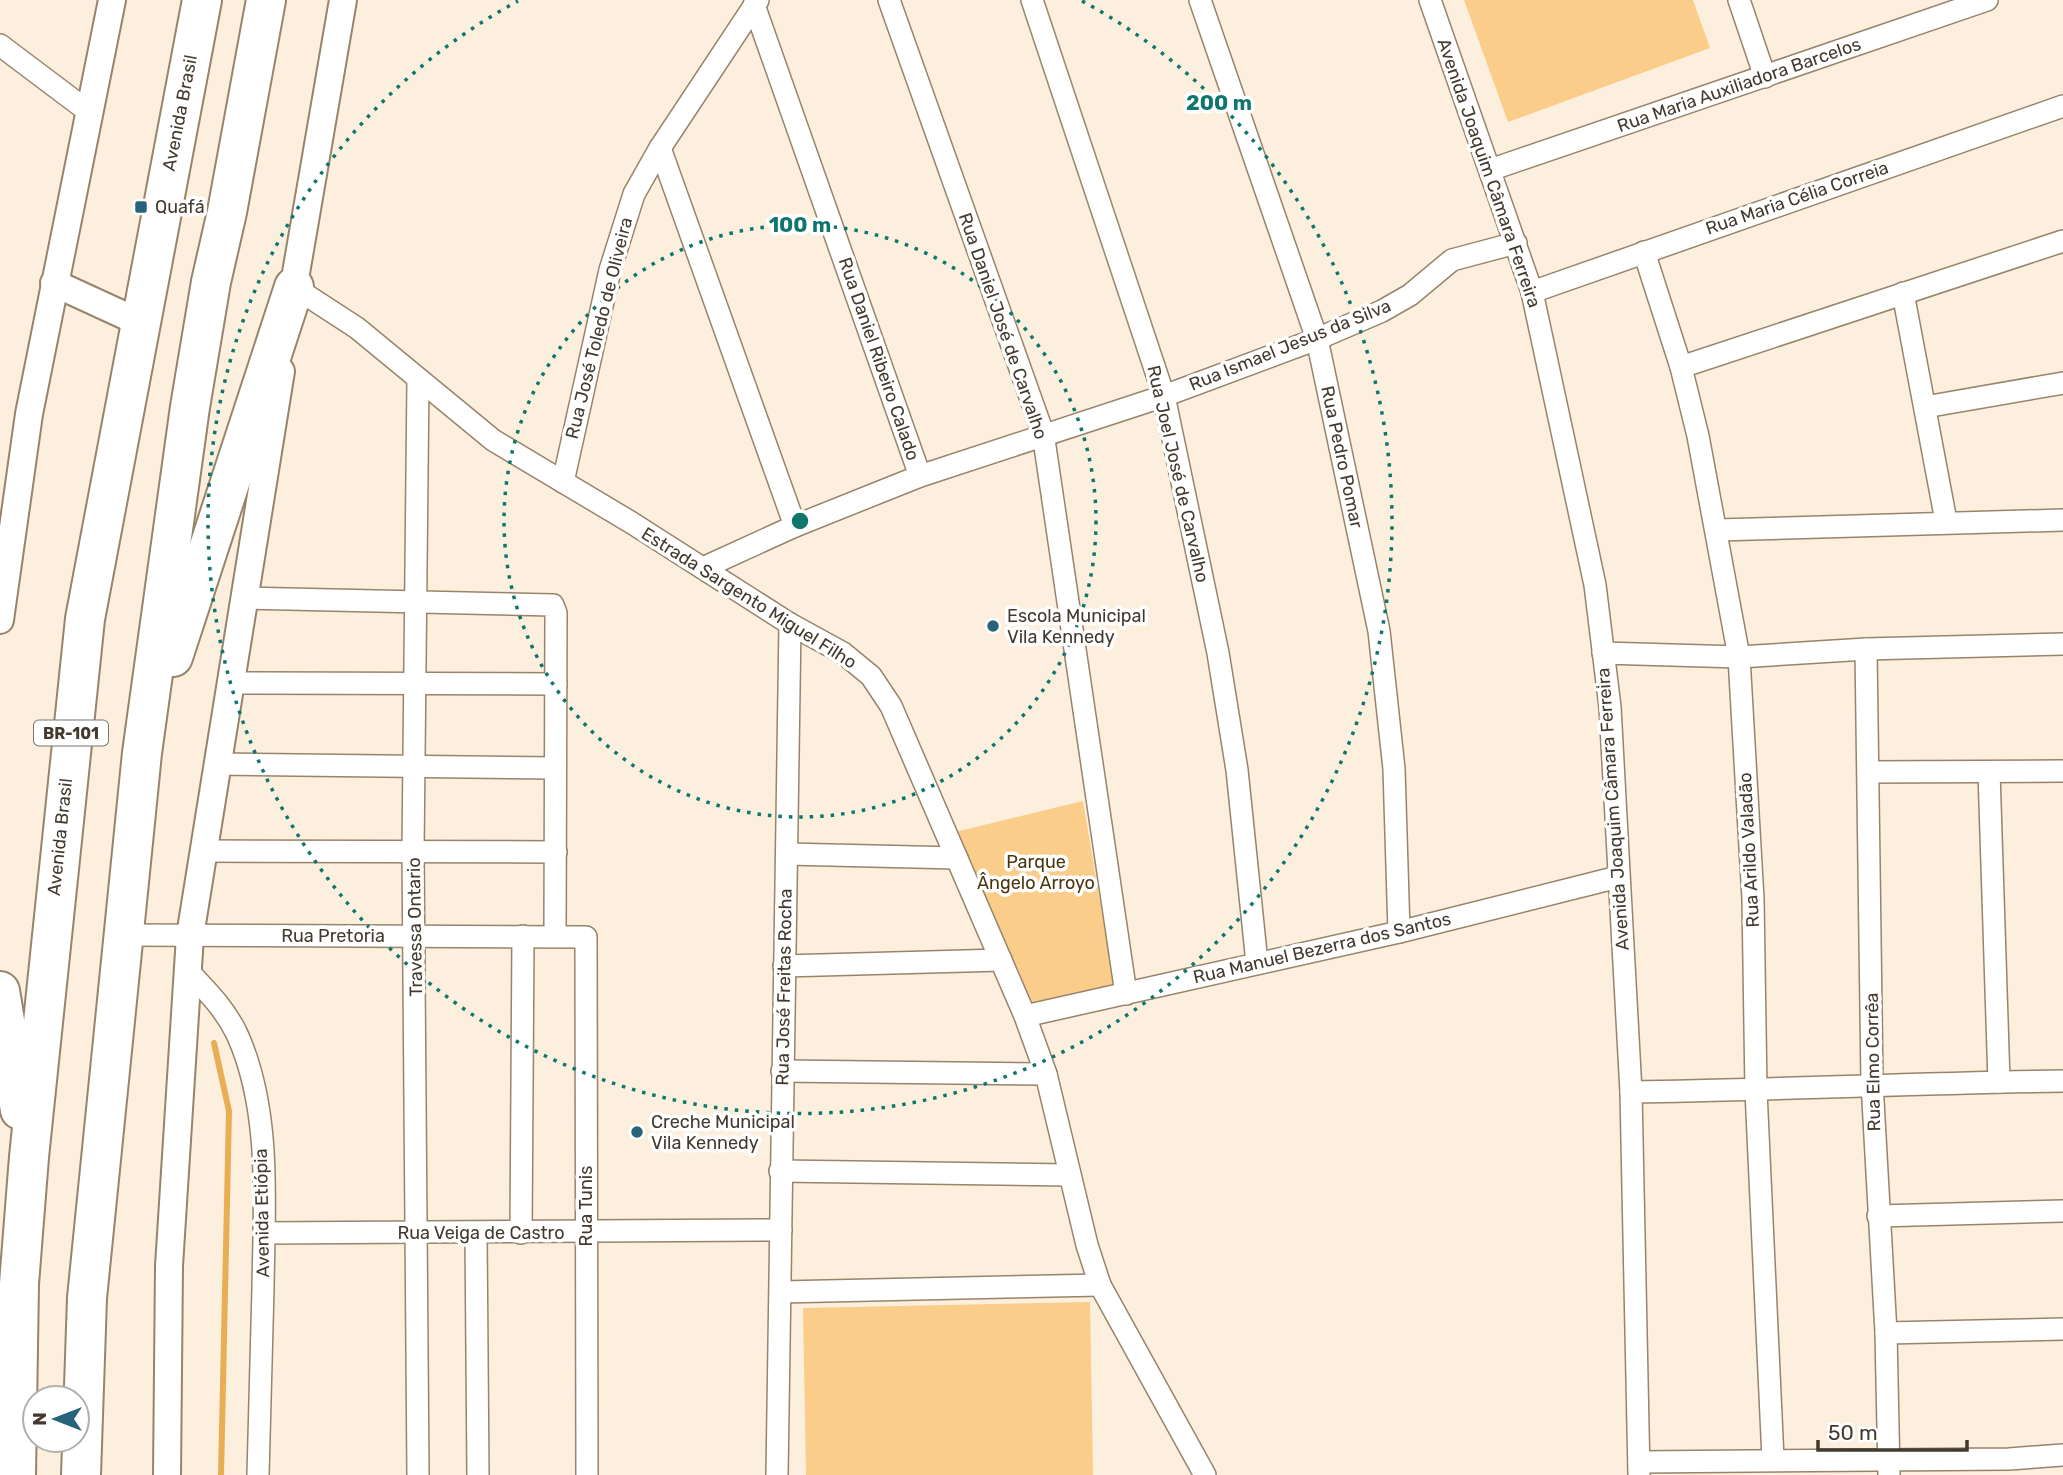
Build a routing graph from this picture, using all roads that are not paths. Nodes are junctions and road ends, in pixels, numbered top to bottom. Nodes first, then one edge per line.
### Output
1 (112, 0) edge
2 (202, 0) edge
3 (266, 0) edge
4 (343, 0) edge
5 (889, 0) edge
6 (1032, 0) edge
7 (1200, 0) edge
8 (1430, 0) edge
9 (1739, 0) edge
10 (1987, 0) edge
11 (756, 2) edge
12 (0, 45) edge
13 (1765, 77) junction
14 (2063, 106) edge
15 (89, 112) junction
16 (660, 148) junction
17 (1490, 170) junction
18 (2063, 241) edge
19 (1516, 243) junction
20 (1644, 252) junction
21 (54, 283) junction
22 (294, 287) junction
23 (1532, 292) junction
24 (1903, 293) junction
25 (141, 323) junction
26 (1317, 339) junction
27 (1681, 367) junction
28 (418, 379) junction
29 (2063, 383) edge
30 (1164, 396) junction
31 (1924, 407) junction
32 (1043, 433) junction
33 (920, 476) junction
34 (563, 482) junction
35 (2063, 520) edge
36 (1946, 521) junction
37 (795, 526) junction
38 (1717, 530) junction
39 (703, 568) junction
40 (246, 598) junction
41 (416, 601) junction
42 (0, 620) edge
43 (790, 624) junction
44 (2063, 644) edge
45 (1866, 649) junction
46 (1603, 653) junction
47 (1739, 657) junction
48 (231, 683) junction
49 (416, 683) junction
50 (556, 684) junction
51 (142, 753) junction
52 (218, 764) junction
53 (415, 768) junction
54 (555, 768) junction
55 (2063, 771) edge
56 (1870, 772) junction
57 (1989, 772) junction
58 (204, 851) junction
59 (413, 852) junction
60 (556, 852) junction
61 (787, 854) junction
62 (957, 858) junction
63 (1618, 877) junction
64 (1399, 932) junction
65 (122, 935) junction
66 (190, 936) junction
67 (416, 936) junction
68 (523, 936) junction
69 (555, 936) junction
70 (586, 937) joint
71 (1001, 960) junction
72 (1257, 963) junction
73 (784, 966) junction
74 (188, 971) junction
75 (0, 991) edge
76 (1126, 994) junction
77 (1025, 1016) junction
78 (782, 1071) junction
79 (1046, 1074) junction
80 (2063, 1081) edge
81 (1999, 1082) junction
82 (1872, 1083) junction
83 (1756, 1091) junction
84 (1630, 1093) junction
85 (29, 1157) junction
86 (780, 1171) junction
87 (1069, 1175) junction
88 (2063, 1212) edge
89 (1878, 1216) junction
90 (781, 1230) junction
91 (586, 1232) junction
92 (264, 1233) junction
93 (418, 1233) junction
94 (476, 1233) junction
95 (521, 1233) junction
96 (1100, 1285) junction
97 (781, 1292) junction
98 (10, 1300) edge
99 (2063, 1329) edge
100 (1886, 1333) junction
101 (2063, 1455) edge
102 (1773, 1459) junction
103 (2009, 1467) edge
104 (1639, 1468) edge
105 (1889, 1468) edge
106 (16, 1475) edge
107 (82, 1475) edge
108 (167, 1475) edge
109 (258, 1475) edge
110 (418, 1475) edge
111 (478, 1475) edge
112 (587, 1475) edge
113 (777, 1475) edge
114 (1205, 1475) edge

1 - 15 street
2 - 25 highway, Avenida Brasil / BR-101
3 - 51 highway
4 - 22 street
5 - 32 street, Rua Daniel José de Carvalho
6 - 30 street, Rua Joel José de Carvalho
7 - 26 street, Rua Pedro Pomar
8 - 17 street, Avenida Joaquim Câmara Ferreira
9 - 13 street
10 - 13 street, Rua Maria Auxiliadora Barcelos
11 - 16 street, Rua José Toledo de Oliveira
11 - 33 street, Rua Daniel Ribeiro Calado
12 - 15 street
13 - 17 street, Rua Maria Auxiliadora Barcelos
14 - 20 street, Rua Maria Célia Correia
15 - 21 street
16 - 34 street, Rua José Toledo de Oliveira
16 - 37 street
17 - 19 street, Avenida Joaquim Câmara Ferreira
18 - 24 street
19 - 23 street, Avenida Joaquim Câmara Ferreira
19 - 26 street, Rua Ismael Jesus da Silva
20 - 23 street, Rua Maria Célia Correia
20 - 27 street, Rua Arildo Valadão
21 - 25 street
21 - 42 street
22 - 28 street, Estrada Sargento Miguel Filho
22 - 40 street
22 - 51 highway
23 - 46 street, Avenida Joaquim Câmara Ferreira
24 - 27 street
24 - 31 street
25 - 85 highway, Avenida Brasil / BR-101
26 - 30 street, Rua Ismael Jesus da Silva
26 - 64 street, Rua Pedro Pomar
27 - 38 street, Rua Arildo Valadão
28 - 34 street, Estrada Sargento Miguel Filho
28 - 41 street, Travessa Ontario
29 - 31 street
30 - 32 street, Rua Ismael Jesus da Silva
30 - 72 street, Rua Joel José de Carvalho
31 - 36 street
32 - 33 street, Rua Ismael Jesus da Silva
32 - 76 street, Rua Daniel José de Carvalho
33 - 37 street, Rua Ismael Jesus da Silva
34 - 39 street, Estrada Sargento Miguel Filho
35 - 36 street
36 - 38 street
37 - 39 street, Rua Ismael Jesus da Silva
38 - 47 street, Rua Arildo Valadão
39 - 43 street, Estrada Sargento Miguel Filho
40 - 41 street
40 - 48 street
41 - 49 street, Travessa Ontario
41 - 50 street
43 - 61 street, Rua José Freitas Rocha
43 - 62 street, Estrada Sargento Miguel Filho
44 - 45 street
45 - 47 street
45 - 56 street, Rua Elmo Corrêa
46 - 47 street
46 - 63 street, Avenida Joaquim Câmara Ferreira
47 - 83 street, Rua Arildo Valadão
48 - 49 street
48 - 52 street
49 - 50 street
49 - 53 street, Travessa Ontario
50 - 54 street
51 - 65 highway
52 - 53 street
52 - 58 street
53 - 54 street
53 - 59 street, Travessa Ontario
54 - 60 street
55 - 57 street
56 - 57 street
56 - 82 street, Rua Elmo Corrêa
57 - 81 street
58 - 59 street
58 - 66 street
59 - 60 street
59 - 67 street, Travessa Ontario
60 - 69 street
61 - 62 street
61 - 73 street, Rua José Freitas Rocha
62 - 71 street, Estrada Sargento Miguel Filho
63 - 64 street, Rua Manuel Bezerra dos Santos
63 - 84 street, Avenida Joaquim Câmara Ferreira
64 - 72 street, Rua Manuel Bezerra dos Santos
65 - 66 street, Rua Pretoria
65 - 107 highway
66 - 67 street, Rua Pretoria
66 - 74 street
67 - 68 street, Rua Pretoria
67 - 93 street, Travessa Ontario
68 - 69 street, Rua Pretoria
68 - 95 street
69 - 70 street, Rua Pretoria
70 - 91 street, Rua Tunis
71 - 73 street
71 - 77 street, Estrada Sargento Miguel Filho
72 - 76 street, Rua Manuel Bezerra dos Santos
73 - 78 street, Rua José Freitas Rocha
74 - 92 street, Avenida Etiópia
74 - 108 street
75 - 85 highway
76 - 77 street, Rua Manuel Bezerra dos Santos
77 - 79 street, Estrada Sargento Miguel Filho
78 - 79 street
78 - 86 street, Rua José Freitas Rocha
79 - 87 street, Estrada Sargento Miguel Filho
80 - 81 street
81 - 82 street
82 - 83 street
82 - 89 street, Rua Elmo Corrêa
83 - 84 street
83 - 102 street, Rua Arildo Valadão
84 - 104 street, Avenida Joaquim Câmara Ferreira
85 - 98 highway, Avenida Brasil / BR-101
86 - 87 street
86 - 90 street, Rua José Freitas Rocha
87 - 96 street, Estrada Sargento Miguel Filho
88 - 89 street
89 - 100 street, Rua Elmo Corrêa
90 - 91 street, Rua Veiga de Castro
90 - 97 street, Rua José Freitas Rocha
91 - 95 street, Rua Veiga de Castro
91 - 112 street, Rua Tunis
92 - 93 street, Rua Veiga de Castro
92 - 109 street, Avenida Etiópia
93 - 94 street, Rua Veiga de Castro
93 - 110 street, Travessa Ontario
94 - 95 street, Rua Veiga de Castro
94 - 111 street
96 - 97 street
96 - 114 street, Estrada Sargento Miguel Filho
97 - 113 street, Rua José Freitas Rocha
98 - 106 highway, Avenida Brasil / BR-101
99 - 100 street
100 - 105 street, Rua Elmo Corrêa
101 - 103 street
102 - 104 street
102 - 105 street
103 - 105 street

